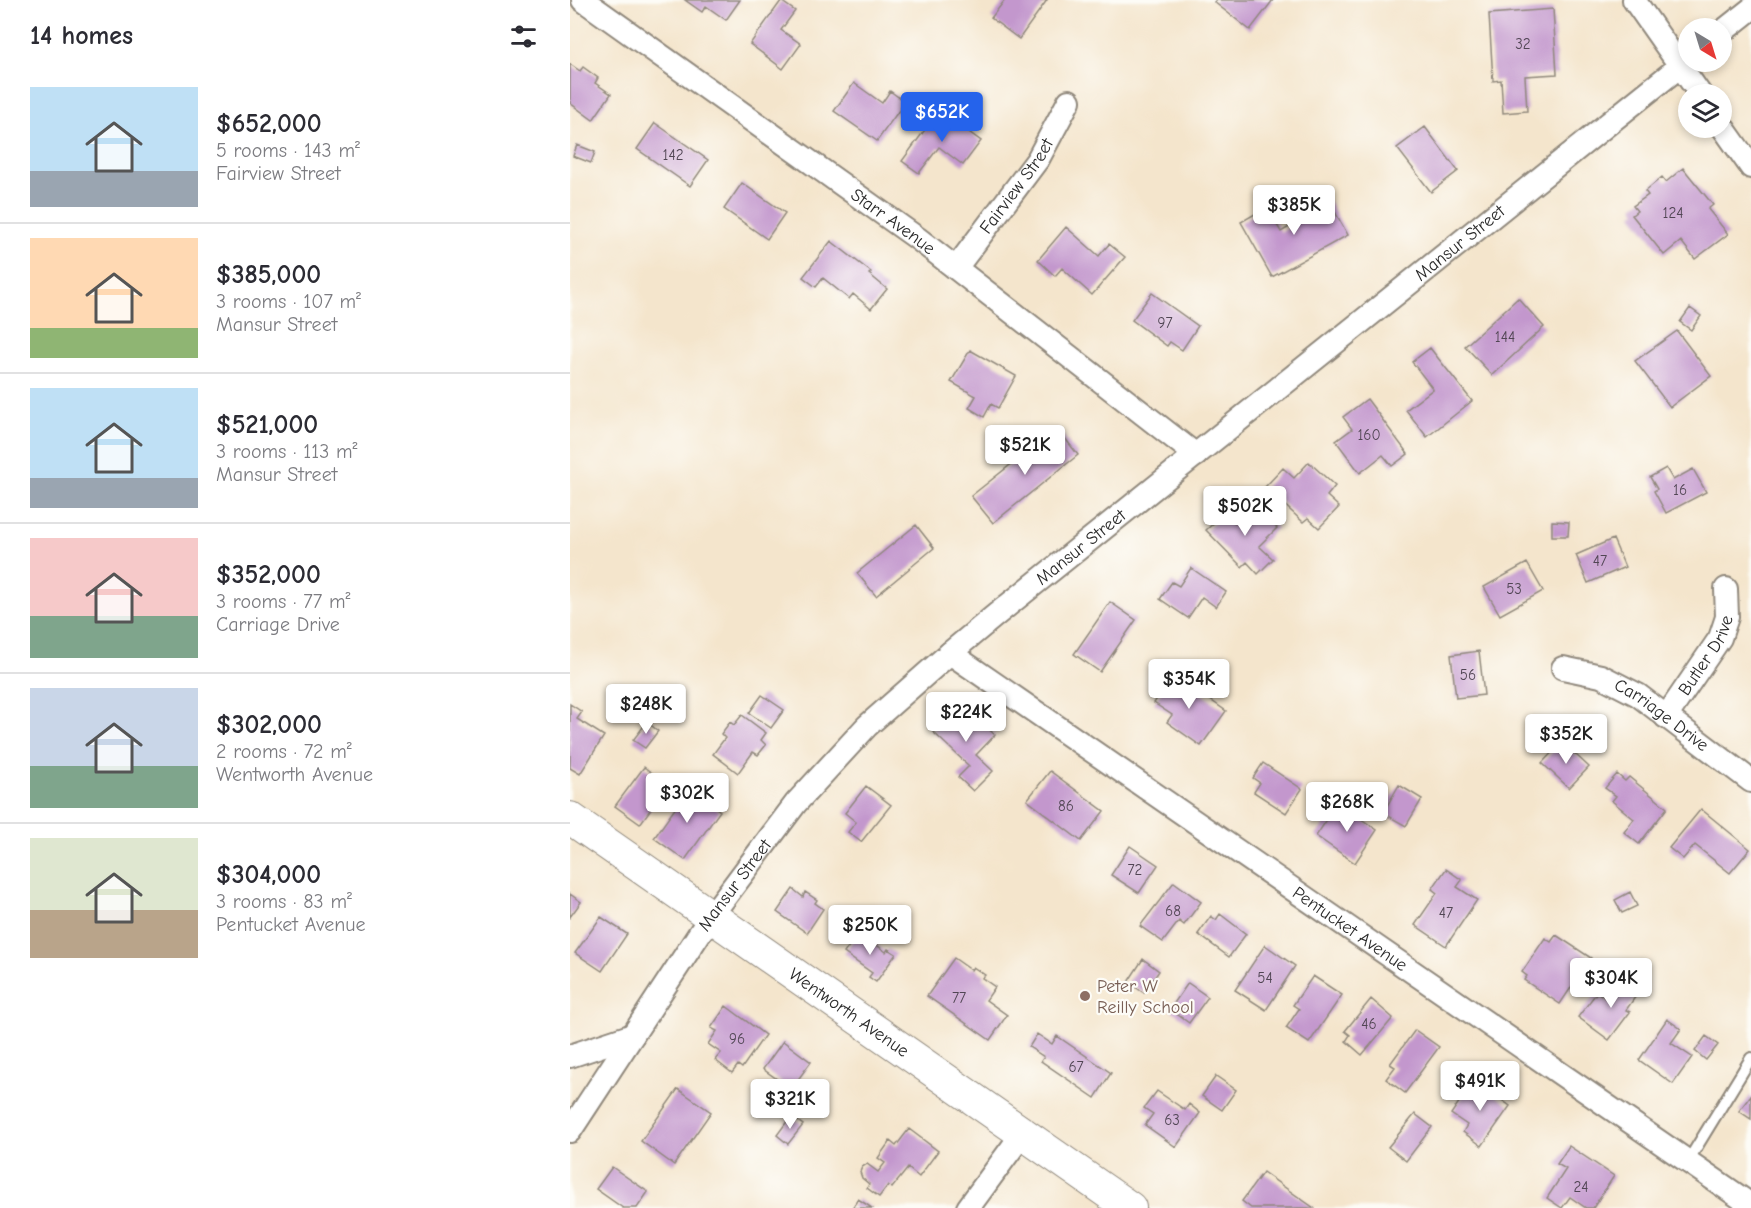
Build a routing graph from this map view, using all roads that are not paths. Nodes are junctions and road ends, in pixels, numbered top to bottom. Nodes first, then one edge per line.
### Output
1 (583, 0) edge
2 (1634, 0) edge
3 (1751, 9) edge
4 (1732, 24) edge
5 (1678, 55) edge
6 (1678, 67) edge
7 (1070, 101) dead end
8 (1730, 138) edge
9 (1751, 167) edge
10 (956, 268) junction
11 (1196, 455) junction
12 (1726, 589) dead end
13 (950, 653) junction
14 (1563, 668) dead end
15 (1666, 717) junction
16 (1751, 781) edge
17 (570, 818) edge
18 (711, 916) junction
19 (633, 1035) junction
20 (570, 1056) edge
21 (1751, 1058) edge
22 (570, 1131) edge
23 (1023, 1133) junction
24 (1688, 1161) junction
25 (1751, 1204) edge
26 (968, 1208) edge
27 (1130, 1208) edge

1 - 10 street, Starr Avenue
2 - 5 street
3 - 4 street
6 - 11 street, Mansur Street
7 - 10 street, Fairview Street
8 - 9 street
10 - 11 street, Starr Avenue
11 - 13 street, Mansur Street
12 - 15 street, Butler Drive
13 - 18 street, Mansur Street
13 - 24 street, Pentucket Avenue
14 - 15 street, Carriage Drive
15 - 16 street, Carriage Drive
17 - 18 street, Wentworth Avenue
18 - 19 street, Mansur Street
18 - 23 street, Wentworth Avenue
19 - 20 street
19 - 22 street, Mansur Street
21 - 24 lane
23 - 26 street
23 - 27 street, Wentworth Avenue
24 - 25 street, Pentucket Avenue

